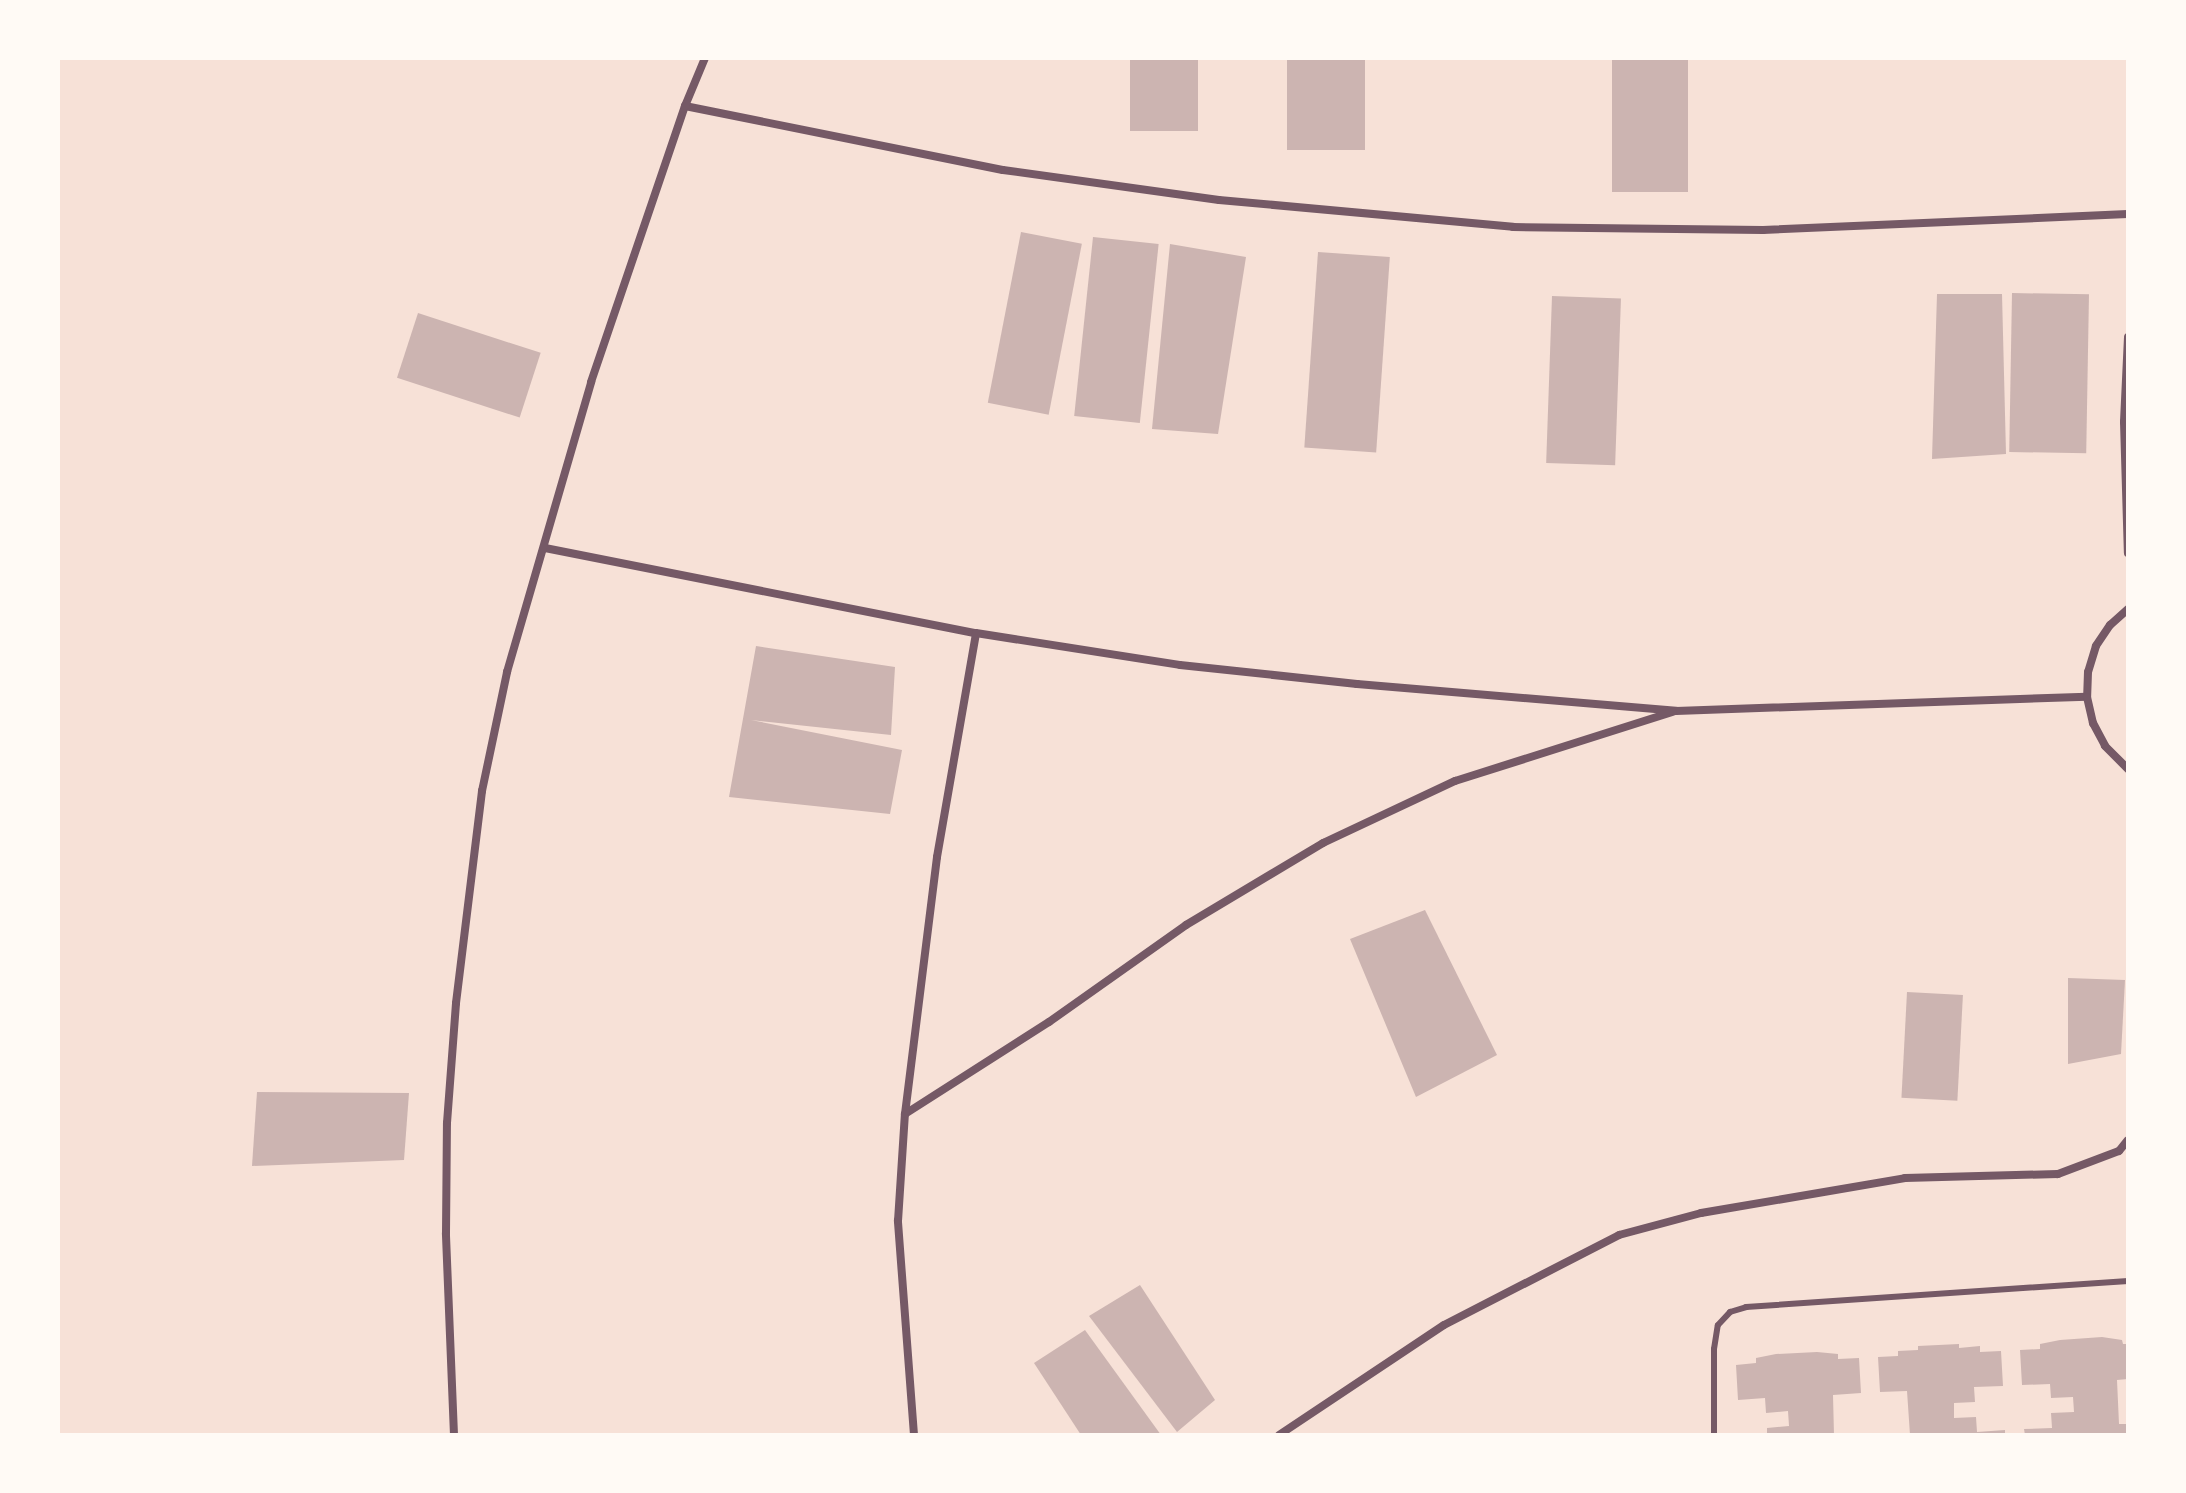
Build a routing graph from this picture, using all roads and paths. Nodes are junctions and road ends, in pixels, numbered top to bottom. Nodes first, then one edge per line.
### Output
1 (705, 58) edge
2 (685, 106) junction
3 (2128, 214) edge
4 (2128, 337) edge
5 (545, 548) junction
6 (2128, 553) edge
7 (2128, 609) edge
8 (976, 633) junction
9 (2087, 697) junction
10 (1676, 711) junction
11 (2128, 769) edge
12 (905, 1114) junction
13 (2128, 1140) edge
14 (2128, 1281) edge
15 (454, 1435) edge
16 (914, 1435) edge
17 (1279, 1435) edge
18 (1714, 1435) edge

1 - 2 street
2 - 3 street
2 - 5 street
4 - 6 street
5 - 8 street
5 - 15 street
7 - 9 street
8 - 10 street
8 - 12 street
9 - 10 street
9 - 11 street
10 - 12 street
12 - 16 street
13 - 17 street
14 - 18 lane

